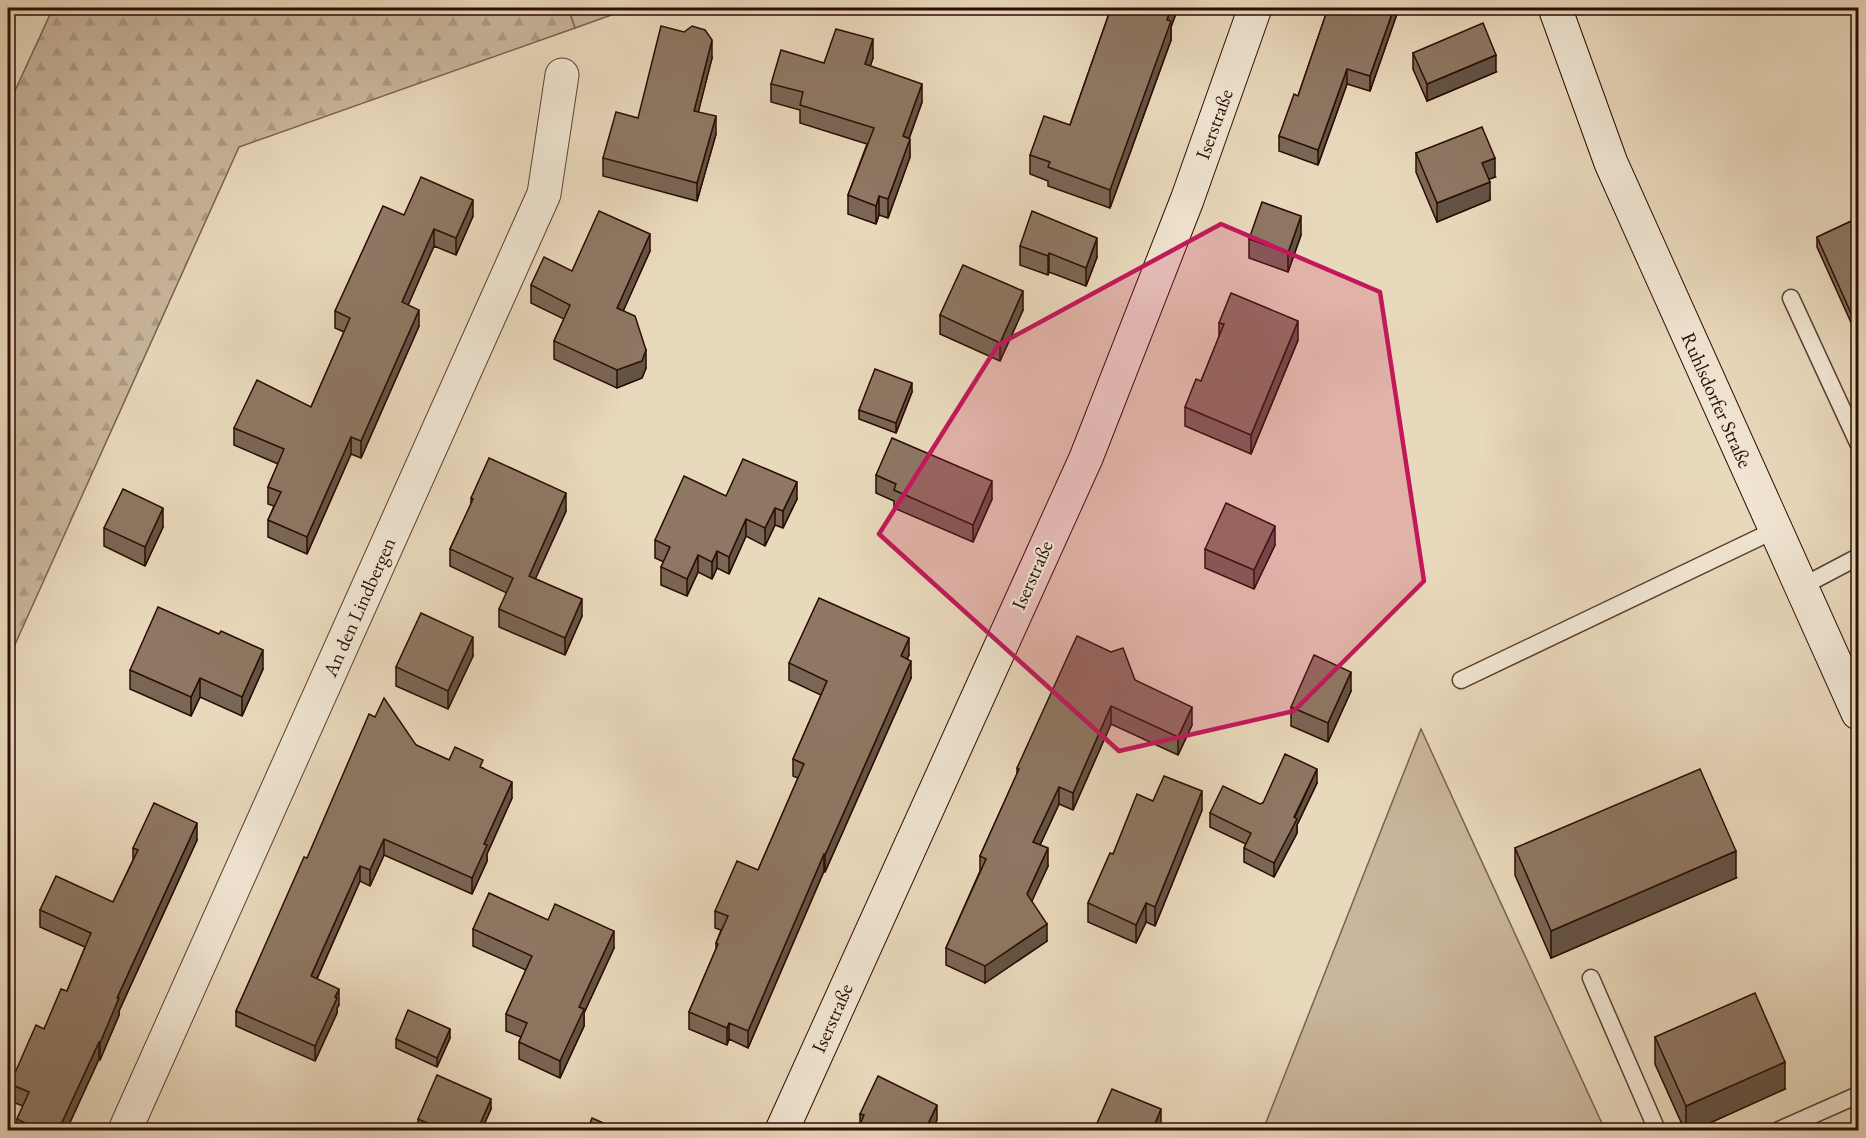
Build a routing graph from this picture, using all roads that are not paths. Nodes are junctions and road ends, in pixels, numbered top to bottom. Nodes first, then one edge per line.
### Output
1 (1256, 8) edge
2 (1555, 8) edge
3 (562, 75) dead end
4 (1791, 298) dead end
5 (1858, 443) edge
6 (1775, 530) junction
7 (1858, 557) edge
8 (1801, 587) junction
9 (1461, 680) dead end
10 (1858, 712) edge
11 (1591, 978) dead end
12 (1858, 1095) edge
13 (125, 1131) edge
14 (782, 1131) edge
15 (1657, 1131) edge
16 (1779, 1131) edge

1 - 14 street, Iserstraße
2 - 6 street, Ruhlsdorfer Straße
3 - 13 street, An den Lindbergen
4 - 5 lane
6 - 8 street, Ruhlsdorfer Straße
6 - 9 lane
7 - 8 lane
8 - 10 street, Ruhlsdorfer Straße
11 - 15 lane
12 - 16 lane

